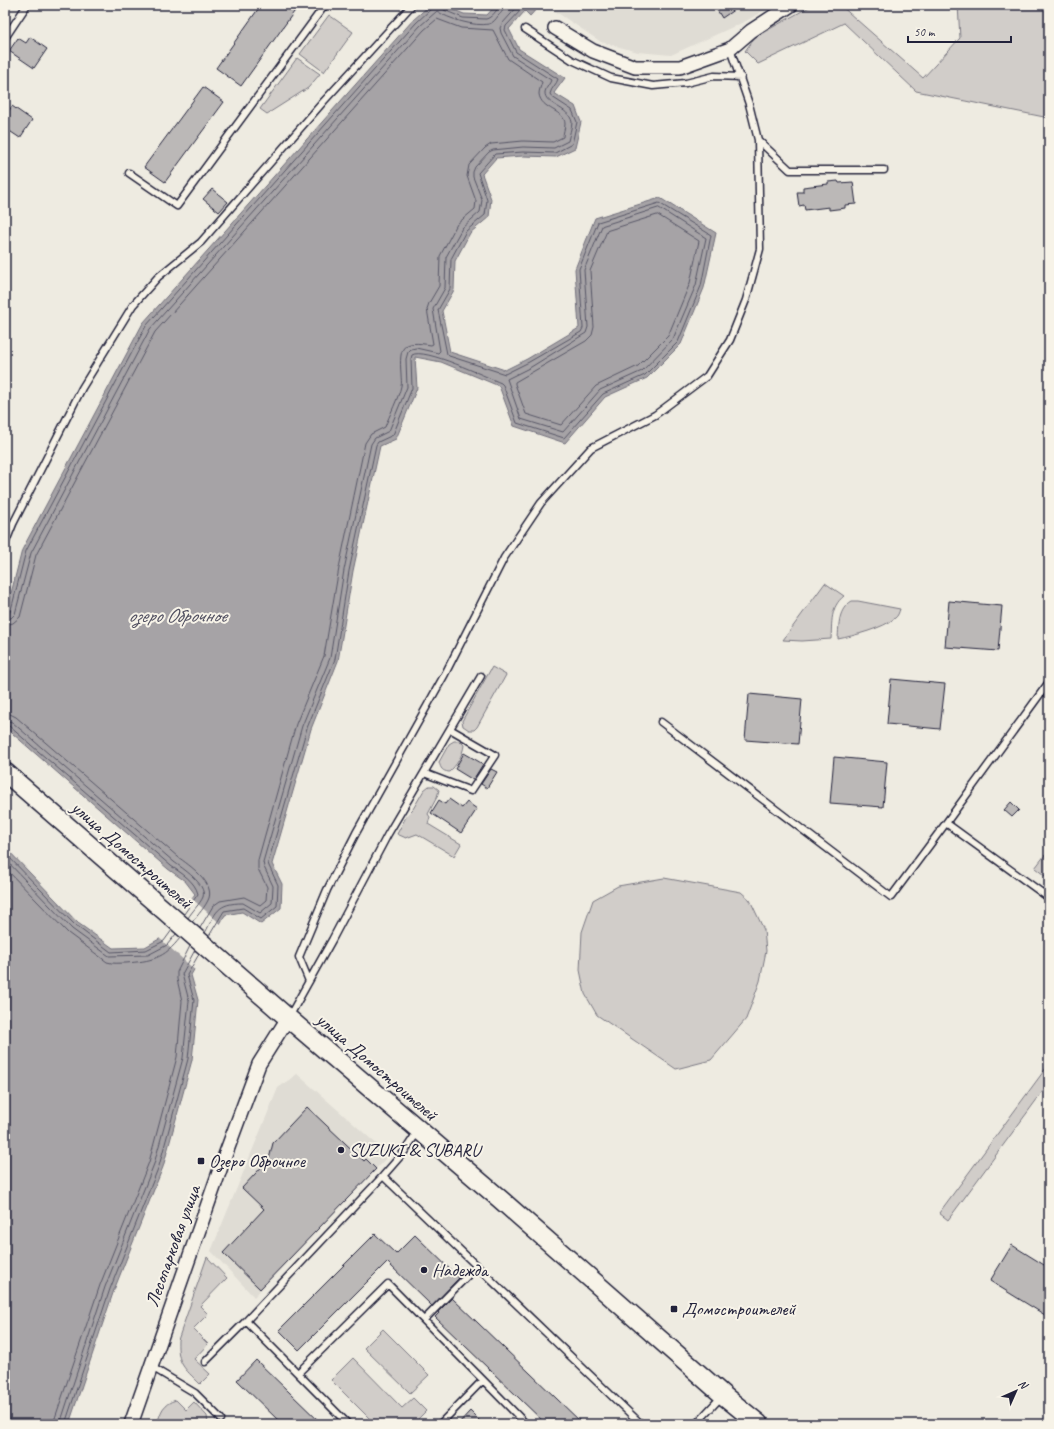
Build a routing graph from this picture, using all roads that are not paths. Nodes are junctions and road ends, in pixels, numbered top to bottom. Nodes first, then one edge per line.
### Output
1 (27, 5) edge
2 (325, 5) edge
3 (412, 5) edge
4 (792, 5) edge
5 (555, 28) dead end
6 (525, 29) dead end
7 (5, 38) edge
8 (730, 50) junction
9 (741, 77) junction
10 (758, 140) junction
11 (884, 170) dead end
12 (129, 173) dead end
13 (5, 544) edge
14 (480, 676) dead end
15 (1049, 682) edge
16 (661, 722) dead end
17 (450, 729) junction
18 (5, 772) edge
19 (424, 773) junction
20 (946, 823) junction
21 (1049, 898) edge
22 (309, 982) junction
23 (288, 1018) junction
24 (419, 1130) junction
25 (383, 1176) junction
26 (477, 1266) junction
27 (424, 1320) junction
28 (246, 1321) junction
29 (205, 1362) dead end
30 (150, 1366) junction
31 (298, 1373) junction
32 (484, 1380) junction
33 (723, 1395) junction
34 (221, 1419) dead end
35 (131, 1424) edge
36 (348, 1424) edge
37 (440, 1424) edge
38 (526, 1424) edge
39 (641, 1424) edge
40 (696, 1424) edge
41 (759, 1424) edge

1 - 7 lane
2 - 12 lane
3 - 13 lane
4 - 8 street
5 - 8 street
6 - 9 lane
8 - 9 lane
9 - 10 lane
10 - 11 lane
10 - 22 lane
14 - 17 lane
15 - 20 lane
16 - 20 lane
17 - 19 lane
17 - 19 lane
18 - 23 main road, улица Домостроителей
19 - 22 lane
20 - 21 lane
22 - 23 lane
23 - 24 main road, улица Домостроителей
23 - 30 street, Лесопарковая улица
24 - 25 lane
24 - 33 main road, улица Домостроителей
25 - 26 lane
25 - 28 lane
26 - 27 lane
26 - 39 lane
27 - 31 lane
27 - 32 lane
28 - 29 lane
28 - 31 lane
30 - 34 lane
30 - 35 street, Лесопарковая улица
31 - 36 lane
32 - 37 lane
32 - 38 lane
33 - 40 lane
33 - 41 main road, улица Домостроителей

